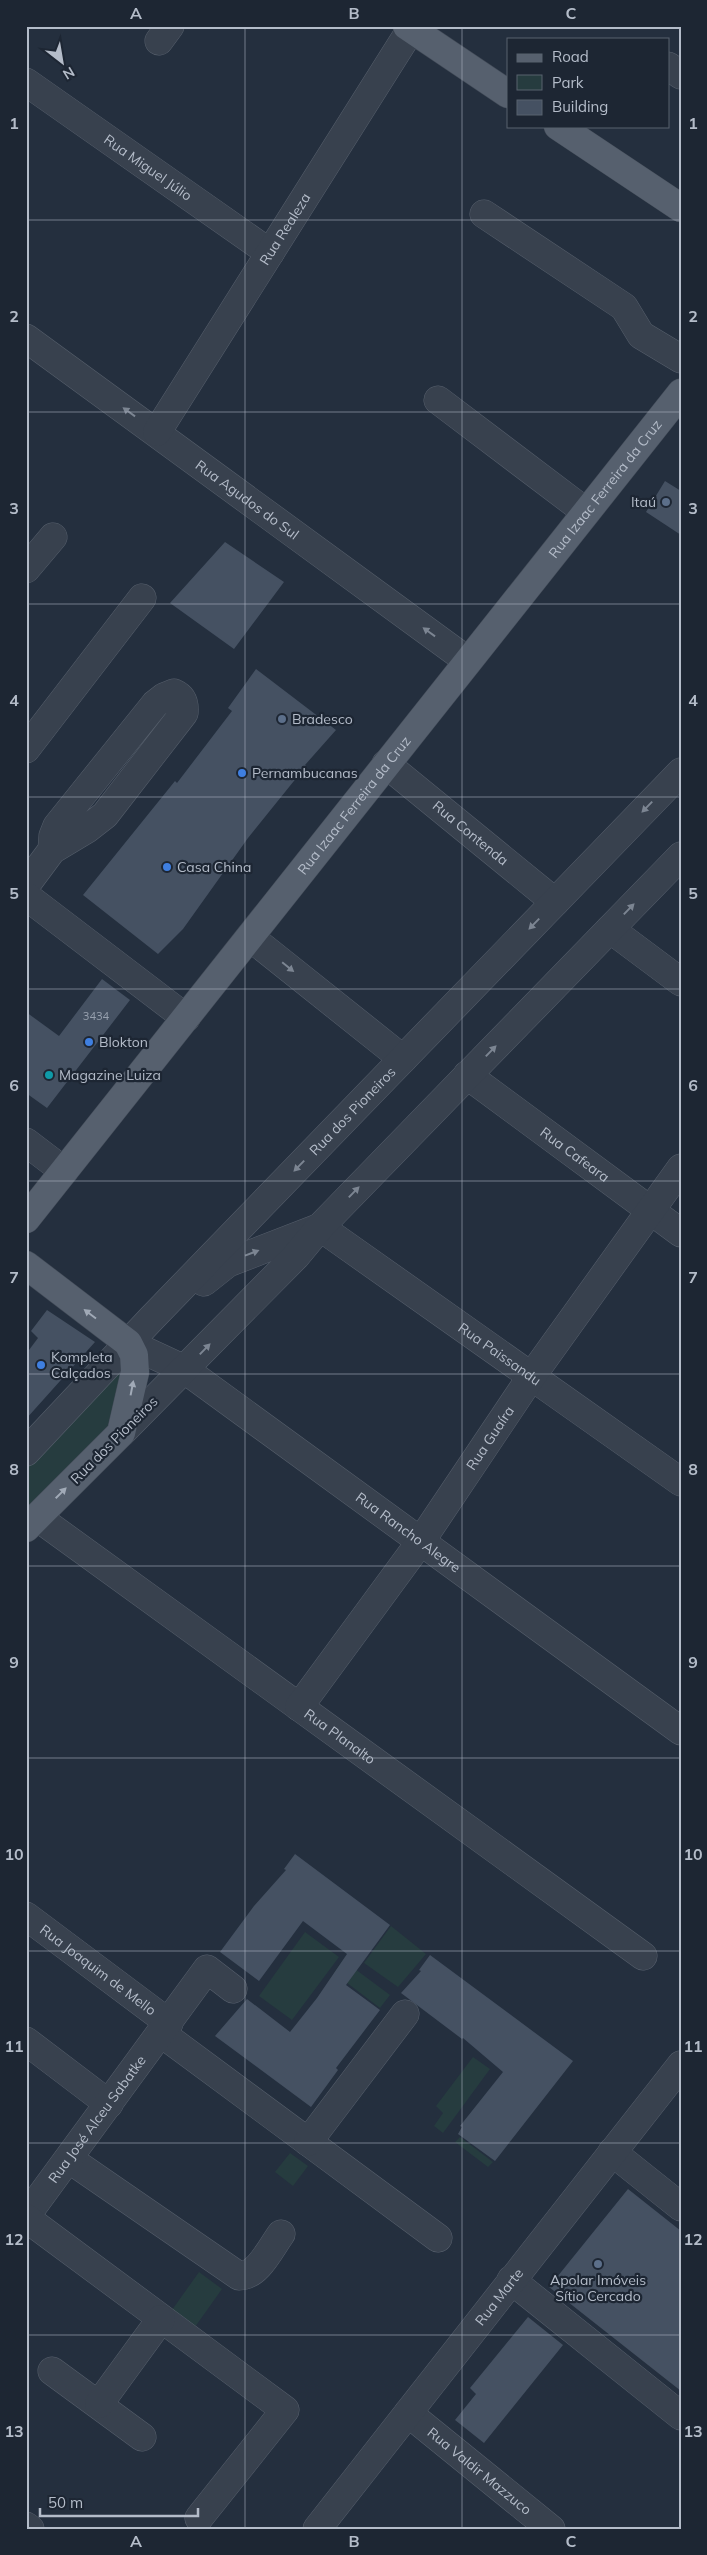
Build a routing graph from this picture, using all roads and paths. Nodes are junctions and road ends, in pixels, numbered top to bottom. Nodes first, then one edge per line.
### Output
1 (410, 27) edge
2 (670, 67) edge
3 (681, 75) edge
4 (26, 82) edge
5 (507, 93) edge
6 (561, 128) edge
7 (678, 200) edge
8 (484, 214) dead end
9 (270, 254) junction
10 (26, 338) edge
11 (681, 359) edge
12 (681, 393) edge
13 (438, 400) dead end
14 (157, 432) junction
15 (586, 512) junction
16 (53, 537) dead end
17 (26, 569) edge
18 (142, 598) dead end
19 (468, 661) junction
20 (26, 749) edge
21 (386, 764) junction
22 (681, 772) edge
23 (52, 850) junction
24 (681, 856) edge
25 (26, 886) edge
26 (26, 896) edge
27 (555, 902) junction
28 (610, 929) junction
29 (250, 937) junction
30 (681, 982) edge
31 (186, 1018) junction
32 (403, 1059) junction
33 (467, 1075) junction
34 (26, 1142) edge
35 (681, 1168) edge
36 (64, 1171) junction
37 (650, 1210) junction
38 (26, 1219) edge
39 (320, 1227) junction
40 (681, 1233) edge
41 (26, 1265) edge
42 (128, 1343) junction
43 (184, 1369) junction
44 (531, 1377) junction
45 (121, 1433) junction
46 (26, 1452) edge
47 (681, 1482) edge
48 (31, 1523) edge
49 (420, 1541) junction
50 (299, 1707) junction
51 (681, 1731) edge
52 (30, 1925) edge
53 (643, 1956) dead end
54 (233, 1989) dead end
55 (409, 2019) dead end
56 (165, 2028) junction
57 (26, 2041) edge
58 (681, 2065) edge
59 (109, 2104) junction
60 (314, 2147) junction
61 (612, 2152) junction
62 (69, 2159) junction
63 (681, 2207) edge
64 (26, 2217) edge
65 (281, 2234) dead end
66 (438, 2238) dead end
67 (512, 2280) junction
68 (162, 2319) junction
69 (52, 2371) dead end
70 (99, 2404) junction
71 (408, 2413) junction
72 (681, 2416) edge
73 (142, 2437) dead end
74 (198, 2518) dead end
75 (26, 2526) edge
76 (30, 2529) edge
77 (317, 2529) edge
78 (551, 2529) edge

1 - 5 main road
1 - 9 street, Rua Realeza
2 - 3 street
4 - 9 street, Rua Miguel Júlio
6 - 7 main road
8 - 11 street
9 - 14 street, Rua Realeza
14 -> 10 street, Rua Agudos do Sul
12 - 15 main road, Rua Izaac Ferreira da Cruz
13 - 15 street
19 -> 14 street, Rua Agudos do Sul
15 - 19 main road, Rua Izaac Ferreira da Cruz
16 - 17 street
18 - 20 street
19 - 21 main road, Rua Izaac Ferreira da Cruz
21 - 27 street, Rua Contenda
21 - 29 main road, Rua Izaac Ferreira da Cruz
22 -> 27 street, Rua dos Pioneiros
23 - 23 street
23 - 25 street
28 -> 24 street, Rua dos Pioneiros
26 - 31 street
27 -> 32 street, Rua dos Pioneiros
28 - 30 street
33 -> 28 street, Rua dos Pioneiros
29 - 31 main road, Rua Izaac Ferreira da Cruz
29 -> 32 street
31 - 36 main road, Rua Izaac Ferreira da Cruz
32 -> 42 street, Rua dos Pioneiros
33 - 37 street, Rua Cafeara
39 -> 33 street, Rua dos Pioneiros
34 - 36 street
35 - 37 street, Rua Guaíra
36 - 38 main road, Rua Izaac Ferreira da Cruz
37 - 40 street, Rua Cafeara
37 - 44 street, Rua Guaíra
42 -> 39 street
43 -> 39 street, Rua dos Pioneiros
39 - 44 street, Rua Paissandu
42 -> 41 main road, Rua Rancho Alegre
42 - 43 street, Rua Rancho Alegre
45 -> 42 main road
42 - 46 street, Rua dos Pioneiros
43 - 45 street, Rua dos Pioneiros
43 - 49 street, Rua Rancho Alegre
44 - 47 street, Rua Paissandu
44 - 49 street, Rua Guaíra
48 -> 45 main road, Rua dos Pioneiros
48 - 50 street, Rua Planalto
49 - 50 street, Rua Guaíra
49 - 51 street, Rua Rancho Alegre
50 - 53 street, Rua Planalto
52 - 56 street, Rua Joaquim de Mello
54 - 56 street, Rua José Alceu Sabatke
55 - 60 street
56 - 59 street, Rua José Alceu Sabatke
56 - 60 street, Rua Joaquim de Mello
57 - 59 street
58 - 61 street, Rua Marte
59 - 62 street, Rua José Alceu Sabatke
60 - 66 street, Rua Joaquim de Mello
61 - 63 street
61 - 67 street, Rua Marte
62 - 64 street, Rua José Alceu Sabatke
62 - 65 street
64 - 68 street
67 - 71 street, Rua Marte
67 - 72 street
68 - 70 street
68 - 74 street
69 - 70 street
70 - 73 street
71 - 77 street, Rua Marte
71 - 78 street, Rua Valdir Mazzuco
75 - 76 street

